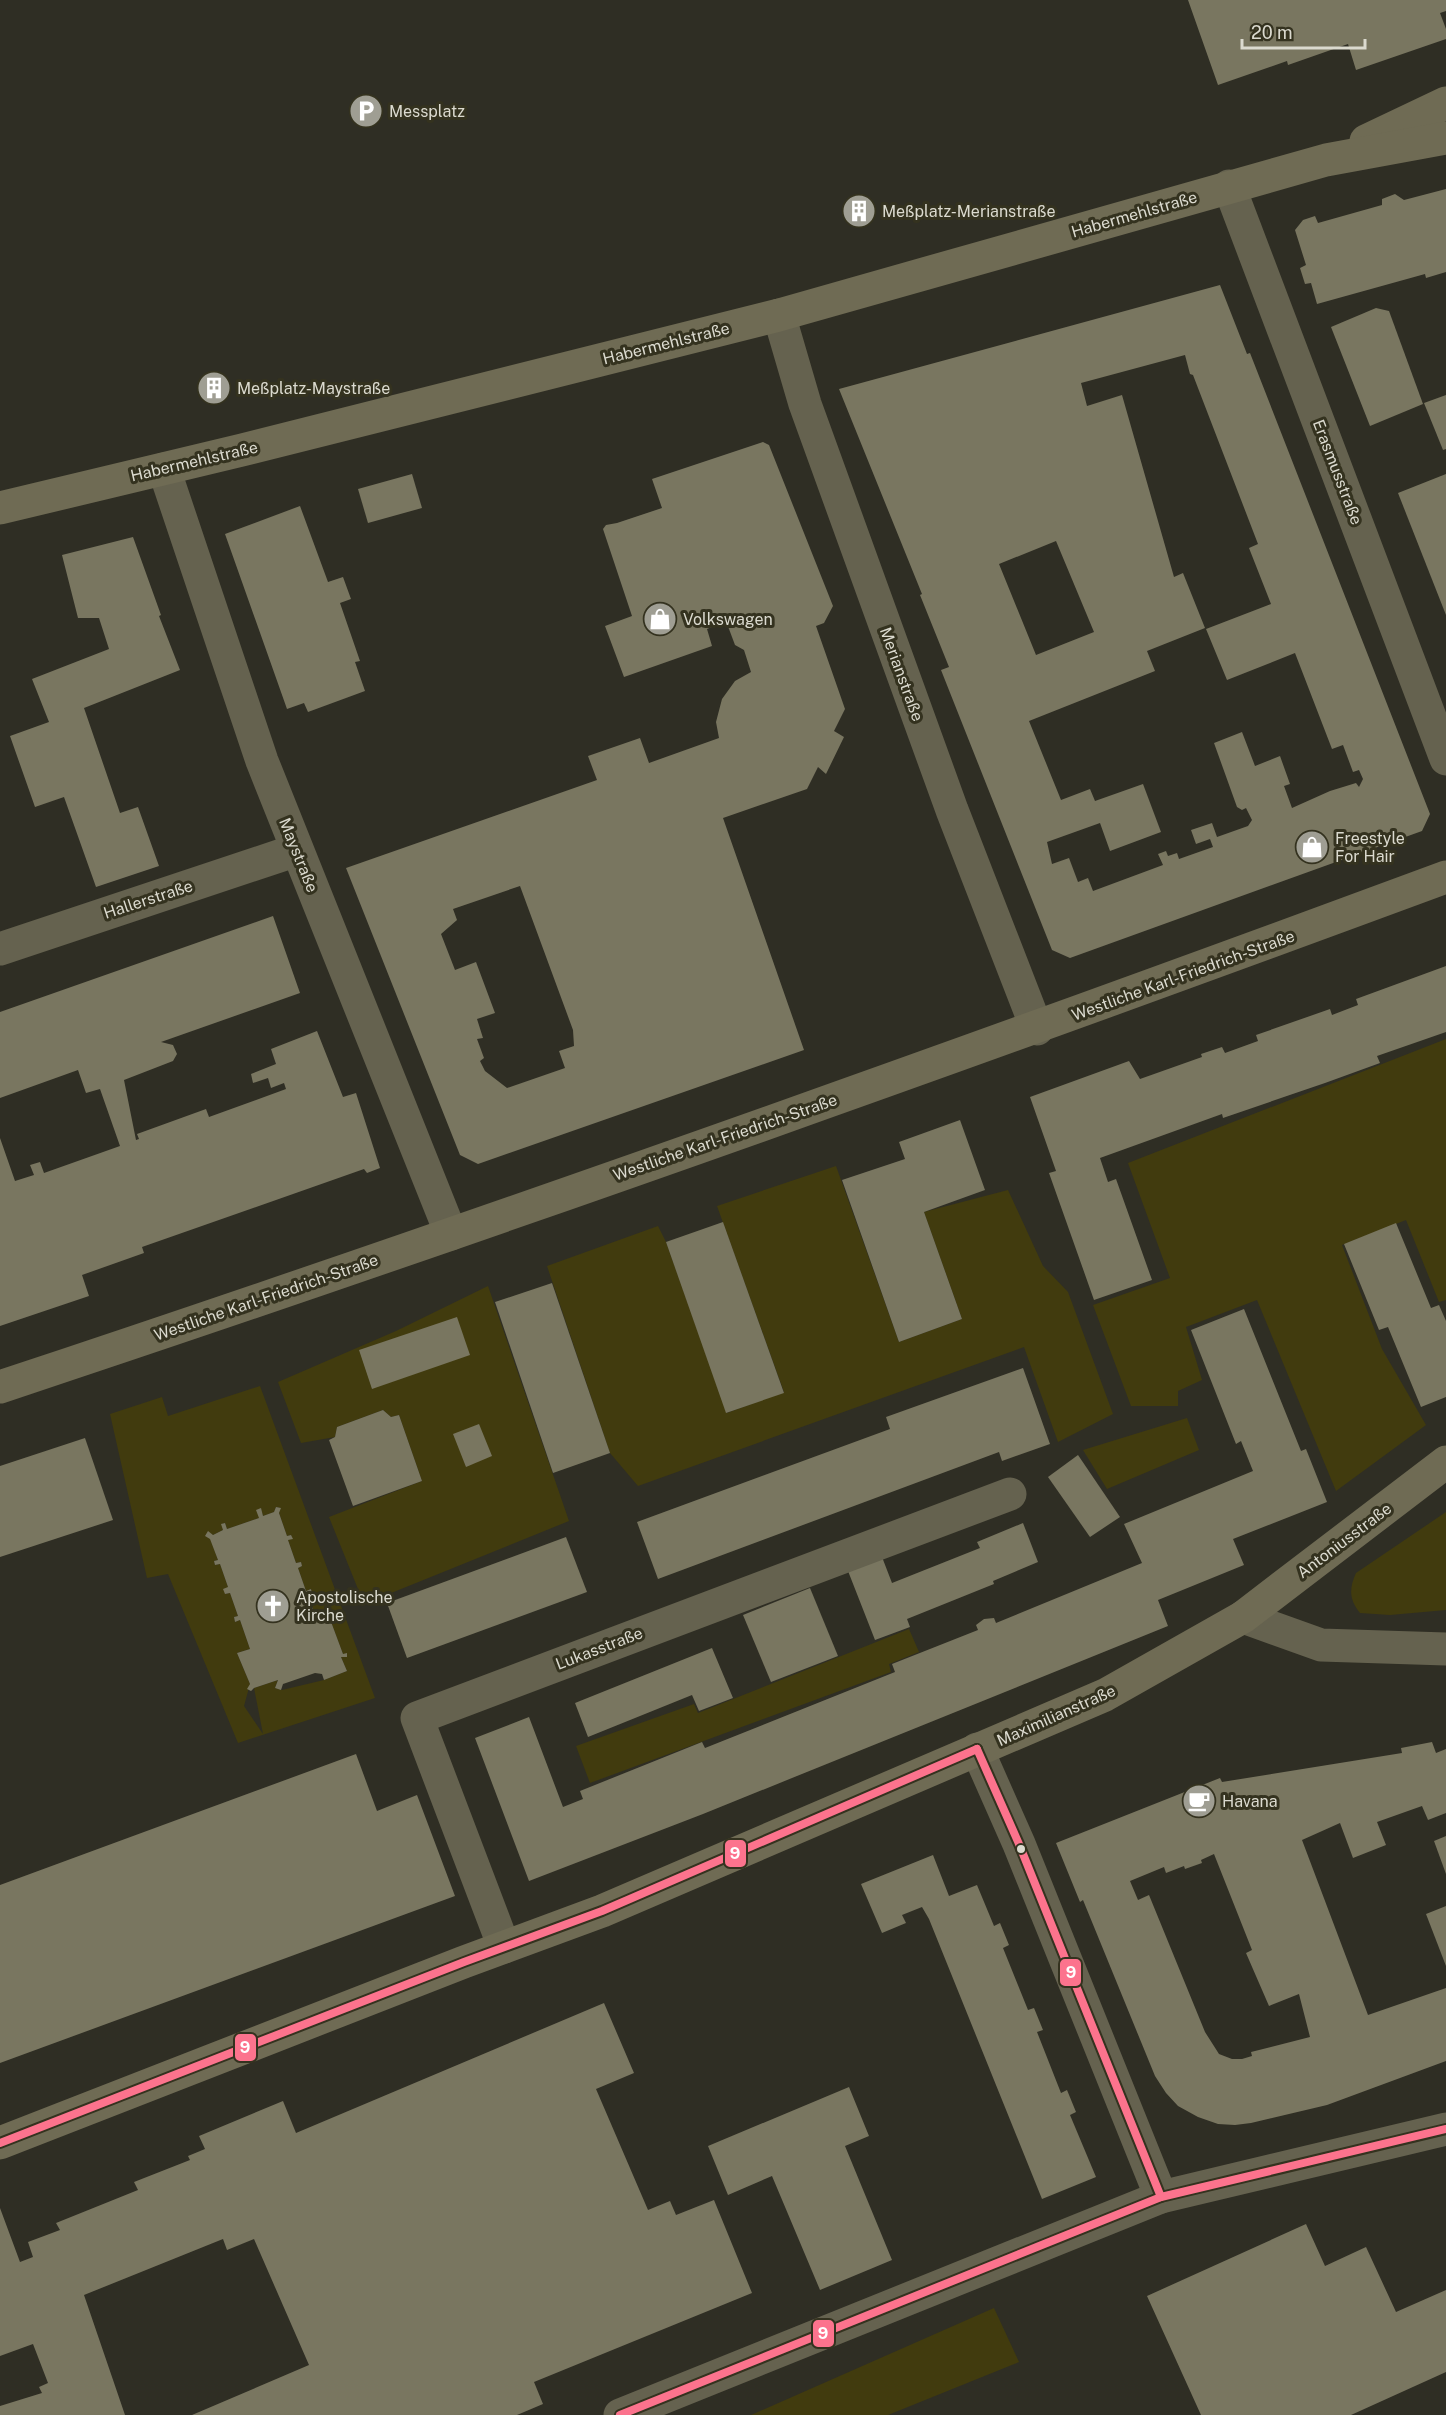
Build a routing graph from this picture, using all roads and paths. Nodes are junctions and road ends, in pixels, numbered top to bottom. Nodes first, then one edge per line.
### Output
1 (1446, 103) edge
2 (1446, 138) edge
3 (1326, 160) junction
4 (1229, 186) junction
5 (779, 315) junction
6 (164, 469) junction
7 (0, 508) edge
8 (1446, 759) edge
9 (297, 850) junction
10 (1446, 877) edge
11 (0, 949) edge
12 (1036, 1029) junction
13 (451, 1234) junction
14 (0, 1387) edge
15 (1446, 1462) edge
16 (1010, 1494) dead end
17 (1243, 1617) junction
18 (1446, 1649) edge
19 (977, 1749) junction
20 (504, 1947) junction
21 (1446, 2129) edge
22 (0, 2143) edge
23 (1161, 2197) junction
24 (620, 2415) edge

1 - 3 main road, Habermehlstraße
2 - 3 main road, Habermehlstraße
3 - 4 main road, Habermehlstraße
4 - 5 main road, Habermehlstraße
4 - 8 street, Erasmusstraße
5 - 6 main road, Habermehlstraße
5 - 12 street, Merianstraße
6 - 7 main road, Habermehlstraße
6 - 9 street, Maystraße
9 - 11 street, Hallerstraße
9 - 13 street, Maystraße
10 - 12 main road, Westliche Karl-Friedrich-Straße
12 - 13 main road, Westliche Karl-Friedrich-Straße
13 - 14 main road, Westliche Karl-Friedrich-Straße
15 - 17 main road, Antoniusstraße
16 - 20 street, Lukasstraße
17 - 18 street
17 - 19 main road, Maximilianstraße
19 - 20 main road, Maximilianstraße
19 - 23 street
20 - 22 main road, Maximilianstraße
21 - 23 street
23 - 24 street

